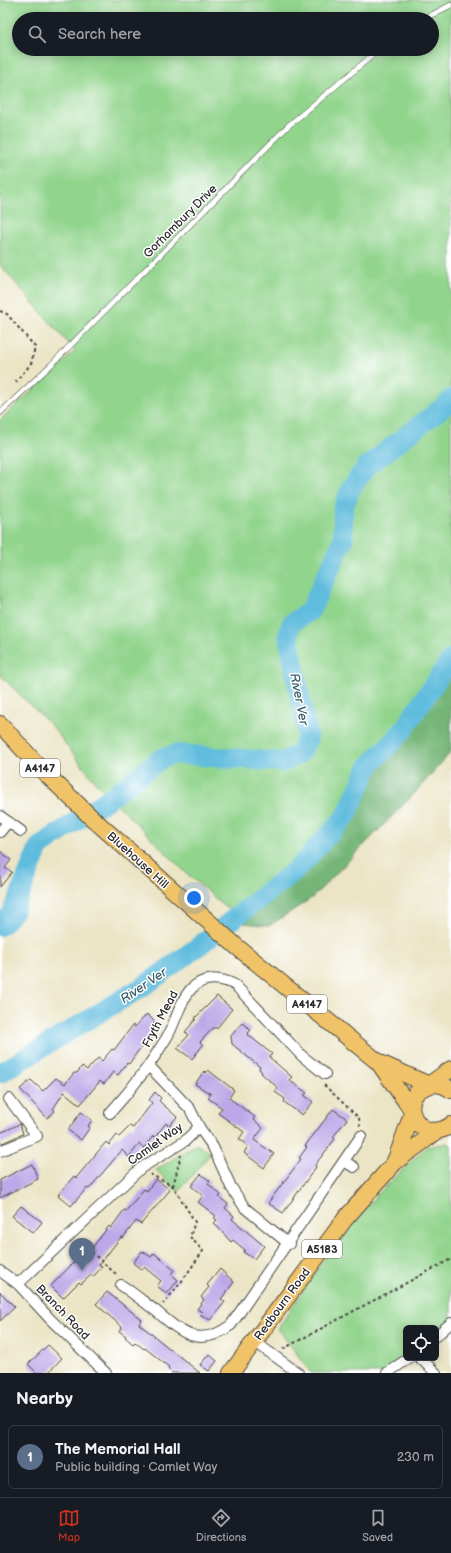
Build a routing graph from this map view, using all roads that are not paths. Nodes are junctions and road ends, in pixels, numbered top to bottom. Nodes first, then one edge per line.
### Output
1 (451, 5) edge
2 (438, 12) edge
3 (372, 56) edge
4 (0, 413) edge
5 (0, 724) edge
6 (4, 819) edge
7 (21, 831) dead end
8 (0, 832) edge
9 (378, 1062) junction
10 (149, 1066) junction
11 (451, 1069) edge
12 (324, 1074) road end
13 (430, 1085) junction
14 (451, 1090) edge
15 (9, 1099) dead end
16 (412, 1112) junction
17 (110, 1113) dead end
18 (451, 1125) edge
19 (199, 1127) junction
20 (436, 1132) junction
21 (361, 1136) road end
22 (0, 1151) edge
23 (345, 1162) junction
24 (395, 1162) junction
25 (354, 1168) dead end
26 (289, 1244) junction
27 (0, 1271) edge
28 (18, 1284) junction
29 (121, 1285) road end
30 (451, 1323) edge
31 (439, 1333) edge
32 (255, 1342) junction
33 (405, 1361) edge
34 (423, 1361) edge
35 (106, 1373) edge
36 (231, 1373) edge
37 (298, 1373) edge
38 (387, 1373) edge
39 (436, 1373) edge

1 - 2 lane
3 - 4 lane, Gorhambury Drive
5 - 9 main road, Bluehouse Hill / A4147
6 - 7 street
6 - 8 street
9 - 13 main road, Bluehouse Hill / A4147
9 - 16 main road, Bluehouse Hill / A4147
10 - 12 street, Fryth Mead
10 - 17 street, Fryth Mead
10 - 19 street, Fryth Mead
11 - 13 main road
13 - 14 main road, Bluehouse Hill
13 - 16 main road, Redbourn Road
15 - 22 street
16 - 20 main road, Bluehouse Hill
16 - 24 main road, Redbourn Road / A5183
18 - 20 main road, Redbourn Road
19 - 26 street, Camlet Way
19 - 28 street, Camlet Way
20 - 24 main road, Redbourn Road / A5183
21 - 23 street
23 - 25 street
23 - 26 street
24 - 32 main road, Redbourn Road / A5183
26 - 29 street
27 - 28 street, Branch Road
28 - 35 street, Branch Road
30 - 31 street
32 - 36 main road, Redbourn Road / A5183
32 - 37 street
33 - 38 street
34 - 39 street

